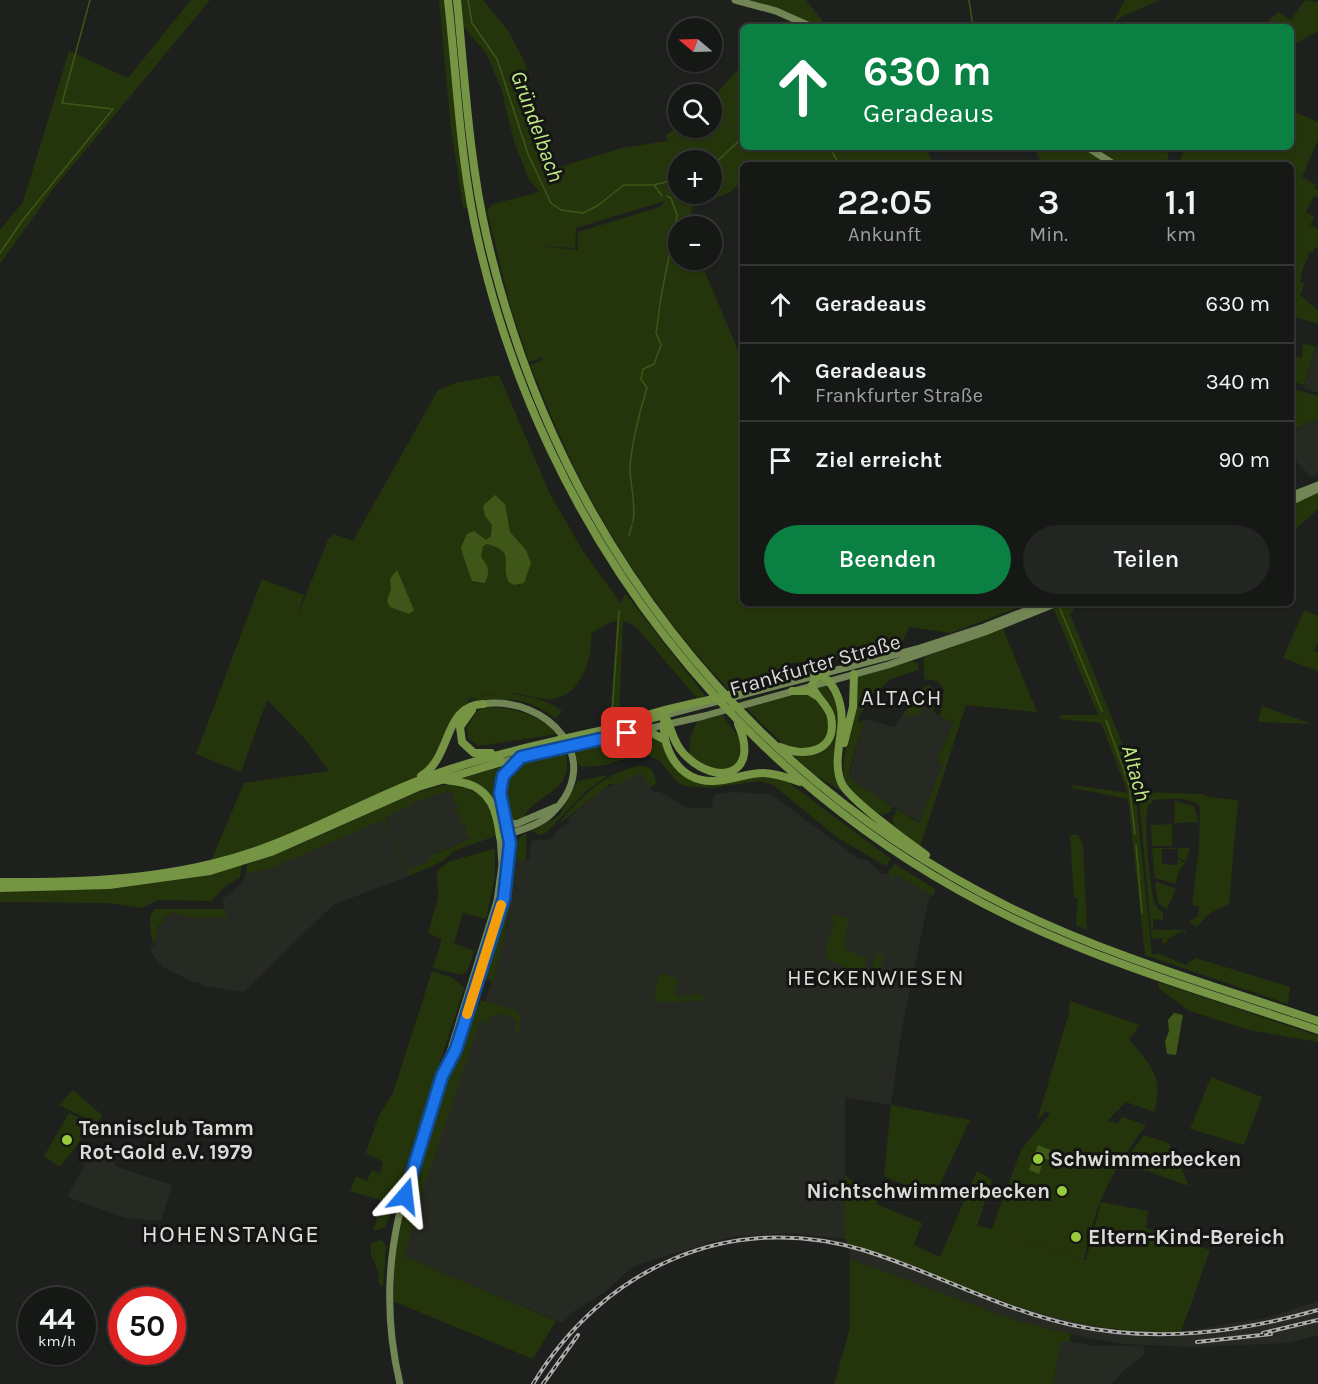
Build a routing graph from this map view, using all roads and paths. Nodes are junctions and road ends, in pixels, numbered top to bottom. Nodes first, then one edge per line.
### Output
1 (448, 0) edge
2 (456, 0) edge
3 (735, 0) edge
4 (805, 24) edge
5 (1092, 150) edge
6 (1111, 162) edge
7 (1318, 484) edge
8 (1318, 489) edge
9 (1294, 494) edge
10 (1294, 500) edge
11 (1037, 606) edge
12 (1049, 606) edge
13 (827, 671) junction
14 (854, 674) junction
15 (812, 685) junction
16 (792, 690) junction
17 (817, 696) junction
18 (483, 704) junction
19 (665, 716) junction
20 (740, 718) junction
21 (666, 725) junction
22 (644, 729) junction
23 (665, 740) junction
24 (574, 741) junction
25 (772, 743) junction
26 (507, 753) junction
27 (521, 757) junction
28 (502, 762) joint
29 (440, 778) junction
30 (840, 778) junction
31 (414, 782) junction
32 (804, 783) junction
33 (506, 822) junction
34 (521, 826) junction
35 (503, 837) junction
36 (940, 870) junction
37 (508, 873) junction
38 (0, 882) edge
39 (0, 888) edge
40 (1318, 1021) edge
41 (1318, 1029) edge
42 (442, 1076) junction
43 (400, 1384) edge

1 - 20 highway
2 - 20 highway
3 - 4 main road
5 - 6 main road
7 - 9 main road
8 - 10 main road
11 - 13 main road, Frankfurter Straße
12 - 14 main road, Frankfurter Straße
13 - 15 highway
13 - 19 main road, Frankfurter Straße
14 - 15 main road, Frankfurter Straße
14 - 30 highway
15 - 16 main road, Frankfurter Straße
15 - 17 highway
16 - 17 highway
16 - 21 main road, Frankfurter Straße
17 - 25 highway
18 - 26 highway
18 - 31 highway
18 - 34 main road
19 - 21 highway
19 - 24 highway, Frankfurter Straße
20 - 21 highway
20 - 25 highway
20 - 32 highway
21 - 22 main road, Frankfurter Straße
21 - 23 highway
22 - 23 highway
22 - 24 main road, Frankfurter Straße
23 - 32 highway
24 - 26 highway
24 - 27 main road, Frankfurter Straße
24 - 30 highway
25 - 36 highway
26 - 31 highway
27 - 28 main road, Frankfurter Straße
27 - 33 main road
28 - 29 highway
29 - 35 highway
29 - 39 highway
30 - 36 highway
31 - 38 highway
32 - 41 highway
33 - 34 main road
33 - 35 main road
34 - 35 main road
34 - 37 main road
35 - 37 main road
35 - 42 main road
36 - 40 highway
37 - 42 main road
42 - 43 main road

